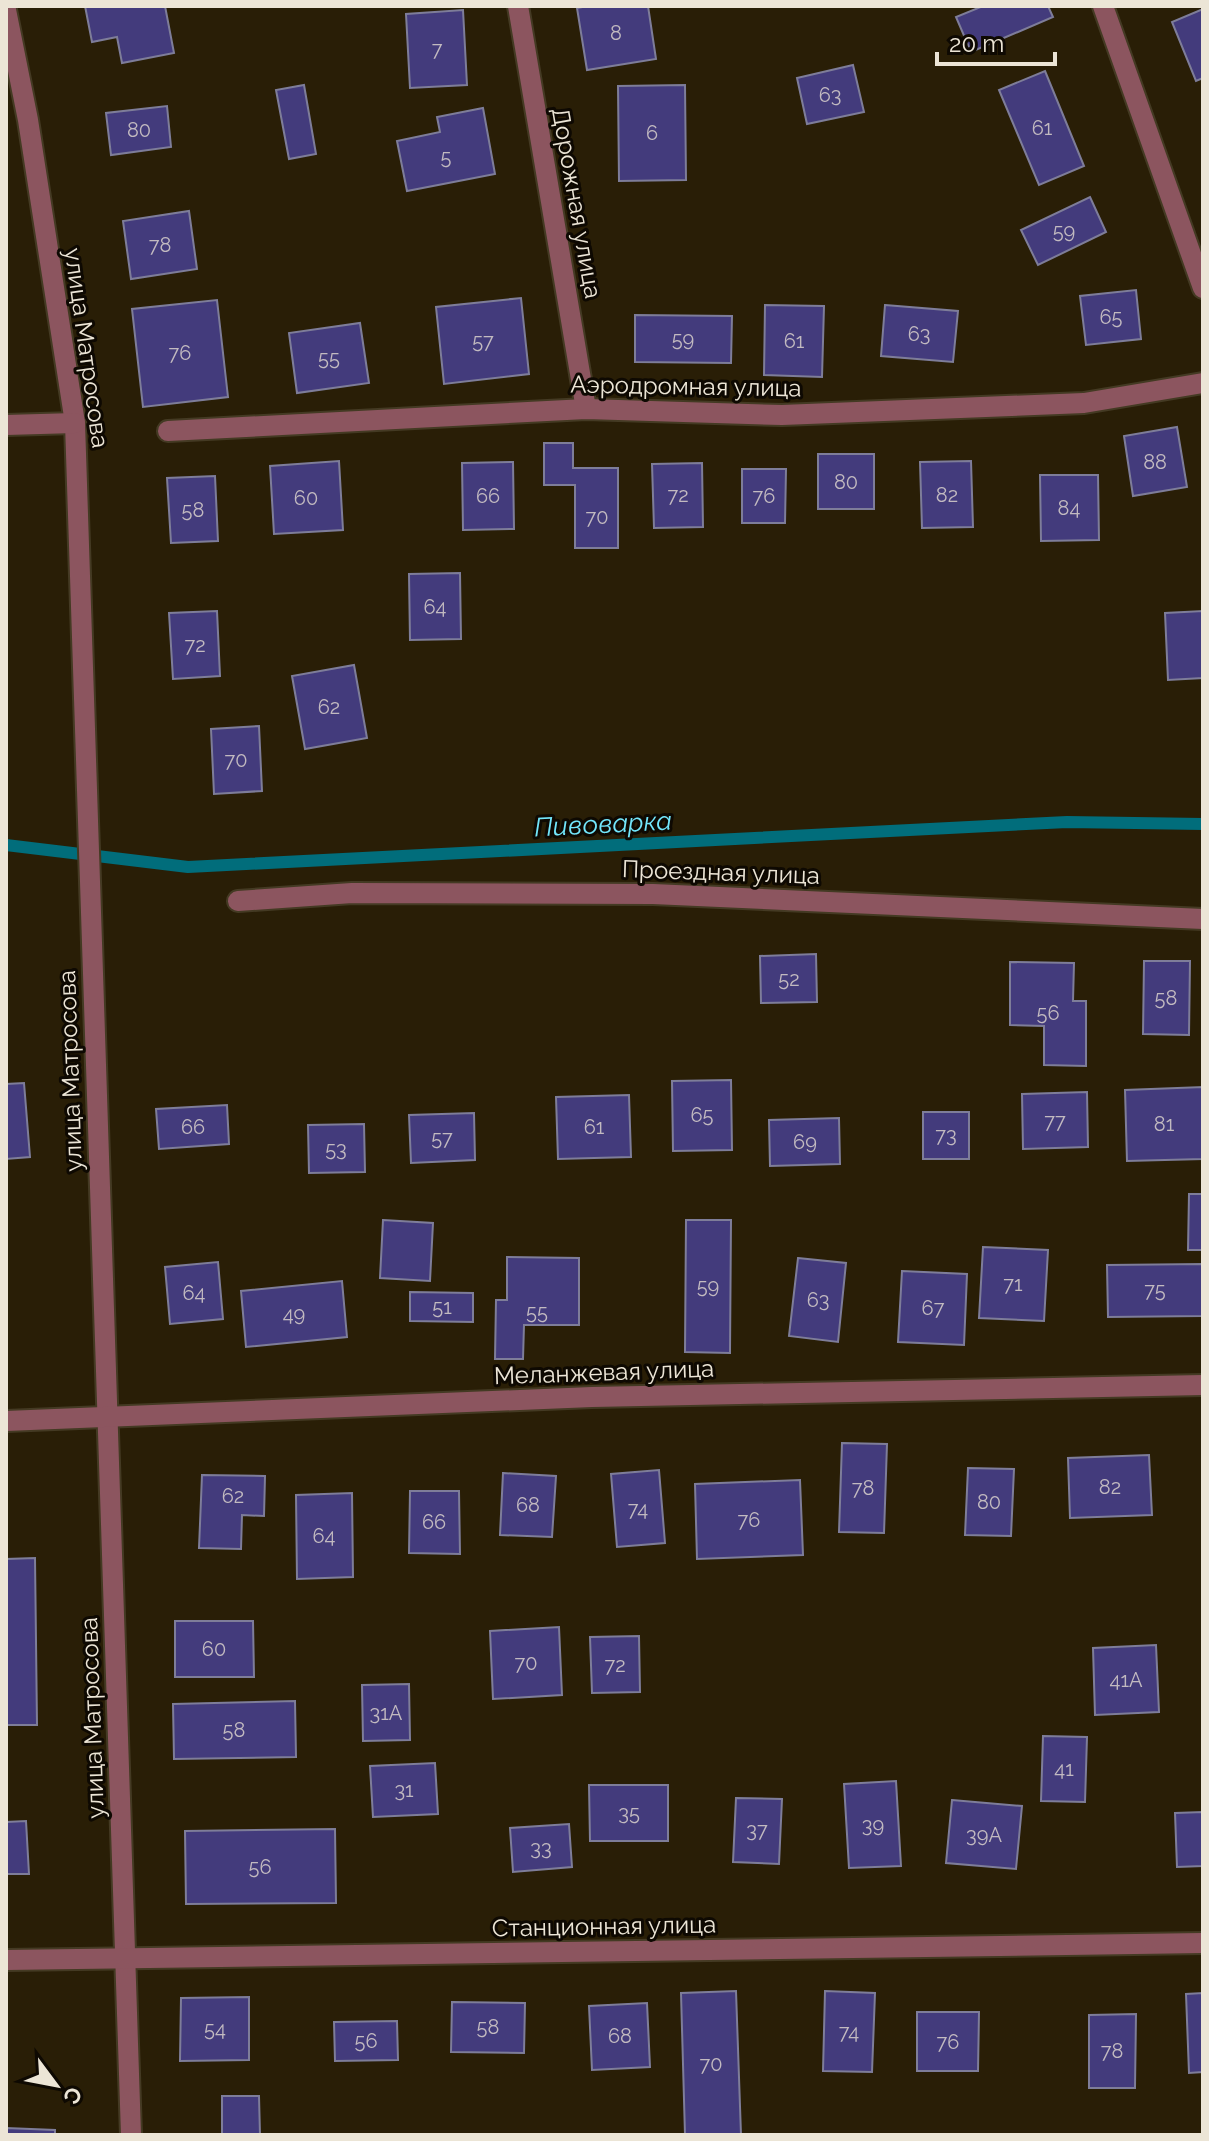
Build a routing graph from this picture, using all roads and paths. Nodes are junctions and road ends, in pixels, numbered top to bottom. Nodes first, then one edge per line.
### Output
1 (518, 6) edge
2 (1103, 6) edge
3 (6, 10) edge
4 (1203, 288) edge
5 (1203, 383) edge
6 (586, 409) junction
7 (75, 423) junction
8 (6, 425) edge
9 (168, 431) dead end
10 (238, 901) dead end
11 (1203, 919) edge
12 (1203, 1385) edge
13 (108, 1417) junction
14 (6, 1421) edge
15 (1203, 1943) edge
16 (126, 1959) junction
17 (6, 1960) edge
18 (131, 2135) edge

1 - 6 street, Дорожная улица
2 - 4 street
3 - 7 street, улица Матросова
5 - 6 street, Аэродромная улица
6 - 9 street, Аэродромная улица
7 - 8 street
7 - 13 street, улица Матросова
10 - 11 street, Проездная улица
12 - 13 street, Меланжевая улица
13 - 14 street, Меланжевая улица
13 - 16 street, улица Матросова
15 - 16 street, Станционная улица
16 - 17 street, Станционная улица
16 - 18 street, улица Матросова

